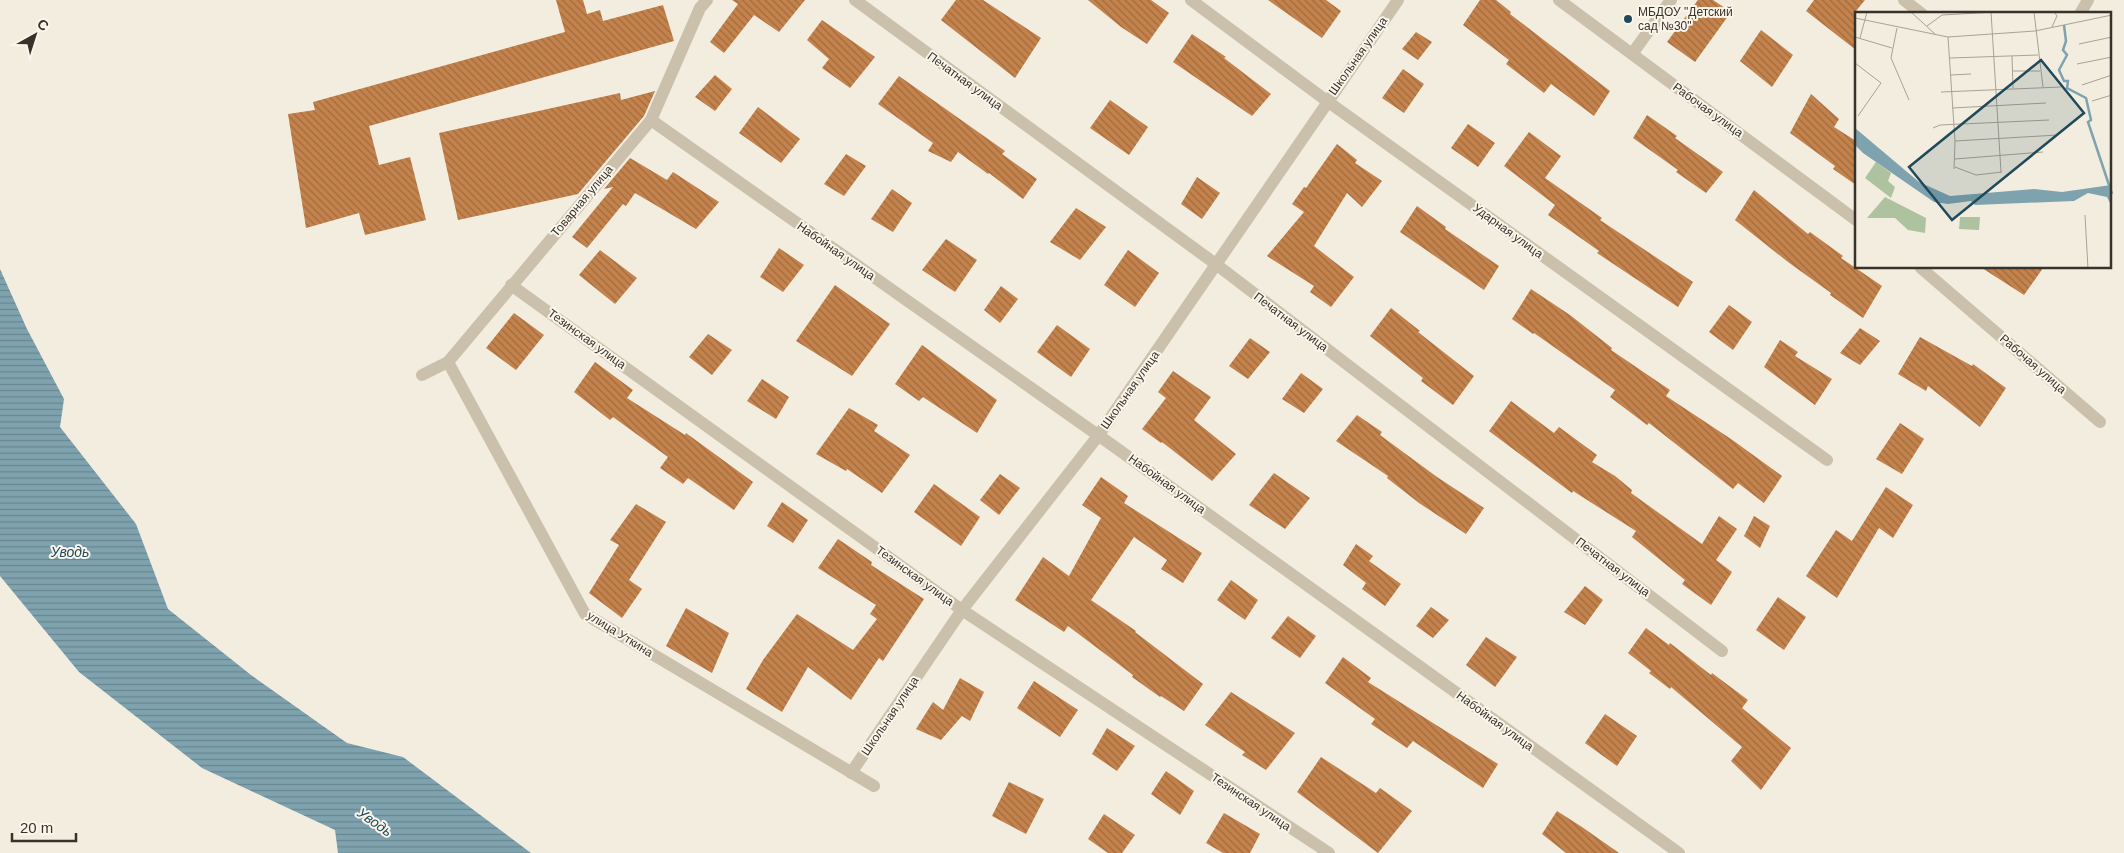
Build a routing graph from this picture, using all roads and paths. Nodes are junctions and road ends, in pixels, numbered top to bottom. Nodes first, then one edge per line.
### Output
1 (707, 0) edge
2 (855, 0) edge
3 (1191, 0) edge
4 (1398, 0) edge
5 (1559, 0) edge
6 (1671, 0) edge
7 (1904, 0) edge
8 (2088, 0) edge
9 (1919, 12) edge
10 (2081, 12) edge
11 (1632, 54) junction
12 (1327, 101) junction
13 (650, 120) junction
14 (1855, 219) edge
15 (1217, 265) junction
16 (1928, 270) edge
17 (511, 285) junction
18 (448, 362) junction
19 (422, 375) dead end
20 (2100, 422) dead end
21 (1098, 436) junction
22 (1827, 460) dead end
23 (962, 610) junction
24 (1722, 651) dead end
25 (851, 773) junction
26 (874, 786) dead end
27 (1329, 853) edge
28 (1679, 853) edge

1 - 13 street, Товарная улица
2 - 15 street, Печатная улица
3 - 12 street, Ударная улица
4 - 12 street, Школьная улица
5 - 11 street, Рабочая улица
6 - 11 street
7 - 9 street
8 - 10 street
11 - 14 street, Рабочая улица
12 - 15 street, Школьная улица
12 - 22 street, Ударная улица
13 - 17 street, Товарная улица
13 - 21 street, Набойная улица
15 - 21 street, Школьная улица
15 - 24 street, Печатная улица
16 - 20 street, Рабочая улица
17 - 18 street, Товарная улица
17 - 23 street, Тезинская улица
18 - 19 street, Товарная улица
18 - 25 street, улица Уткина
21 - 23 street, Школьная улица
21 - 28 street, Набойная улица
23 - 25 street, Школьная улица
23 - 27 street, Тезинская улица
25 - 26 street, улица Уткина

